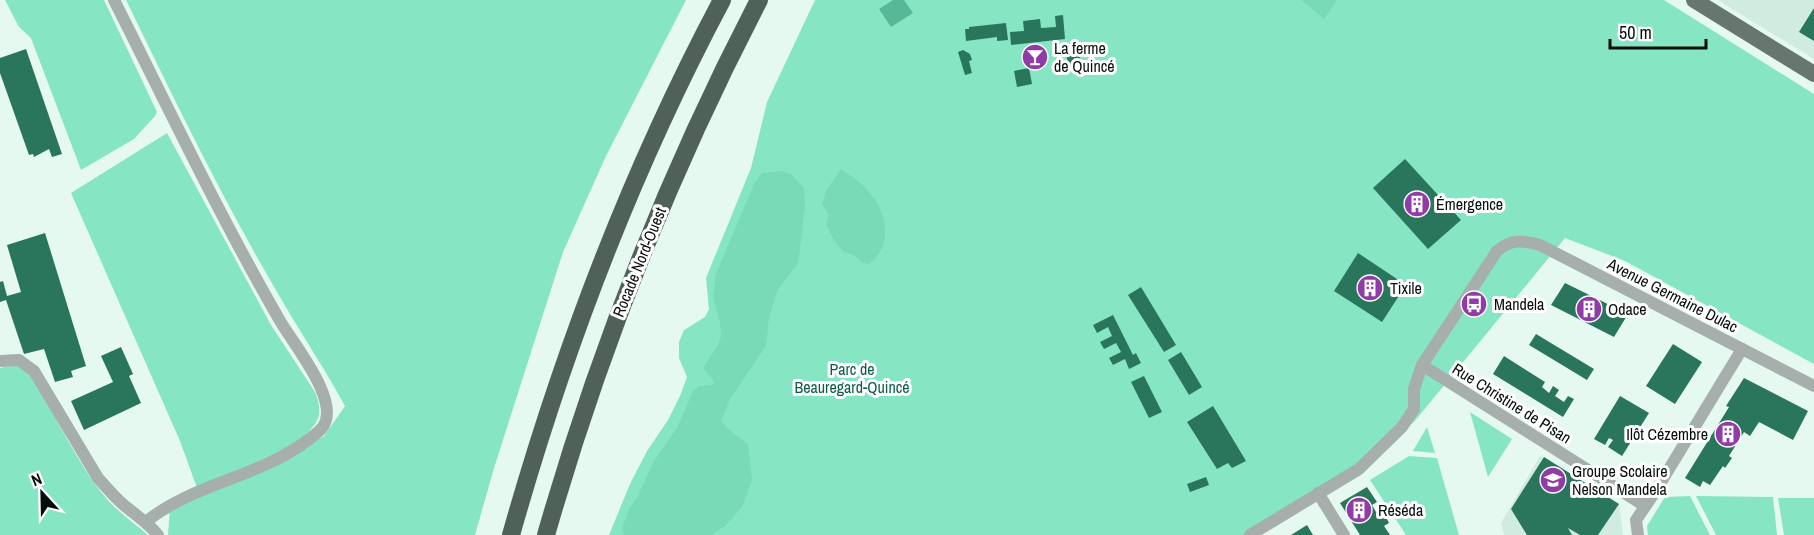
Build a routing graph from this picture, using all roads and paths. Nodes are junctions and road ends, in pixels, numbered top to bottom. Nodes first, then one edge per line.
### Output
1 (114, 0) edge
2 (722, 0) edge
3 (759, 0) edge
4 (1694, 0) edge
5 (1814, 74) edge
6 (1742, 349) junction
7 (0, 361) edge
8 (1422, 365) junction
9 (1814, 386) edge
10 (1318, 493) junction
11 (1645, 506) junction
12 (147, 521) junction
13 (158, 535) edge
14 (510, 535) edge
15 (546, 535) edge
16 (1250, 535) edge
17 (1344, 535) edge
18 (1638, 535) edge

1 - 12 street
2 - 14 highway, Rocade Nord-Ouest
3 - 15 highway, Rocade Nord-Ouest
4 - 5 main road
6 - 8 street, Avenue Germaine Dulac
6 - 9 street, Avenue Germaine Dulac
6 - 11 street
7 - 12 street
8 - 10 street
8 - 11 street, Rue Christine de Pisan
10 - 16 street
10 - 17 street
11 - 18 street
12 - 13 street

